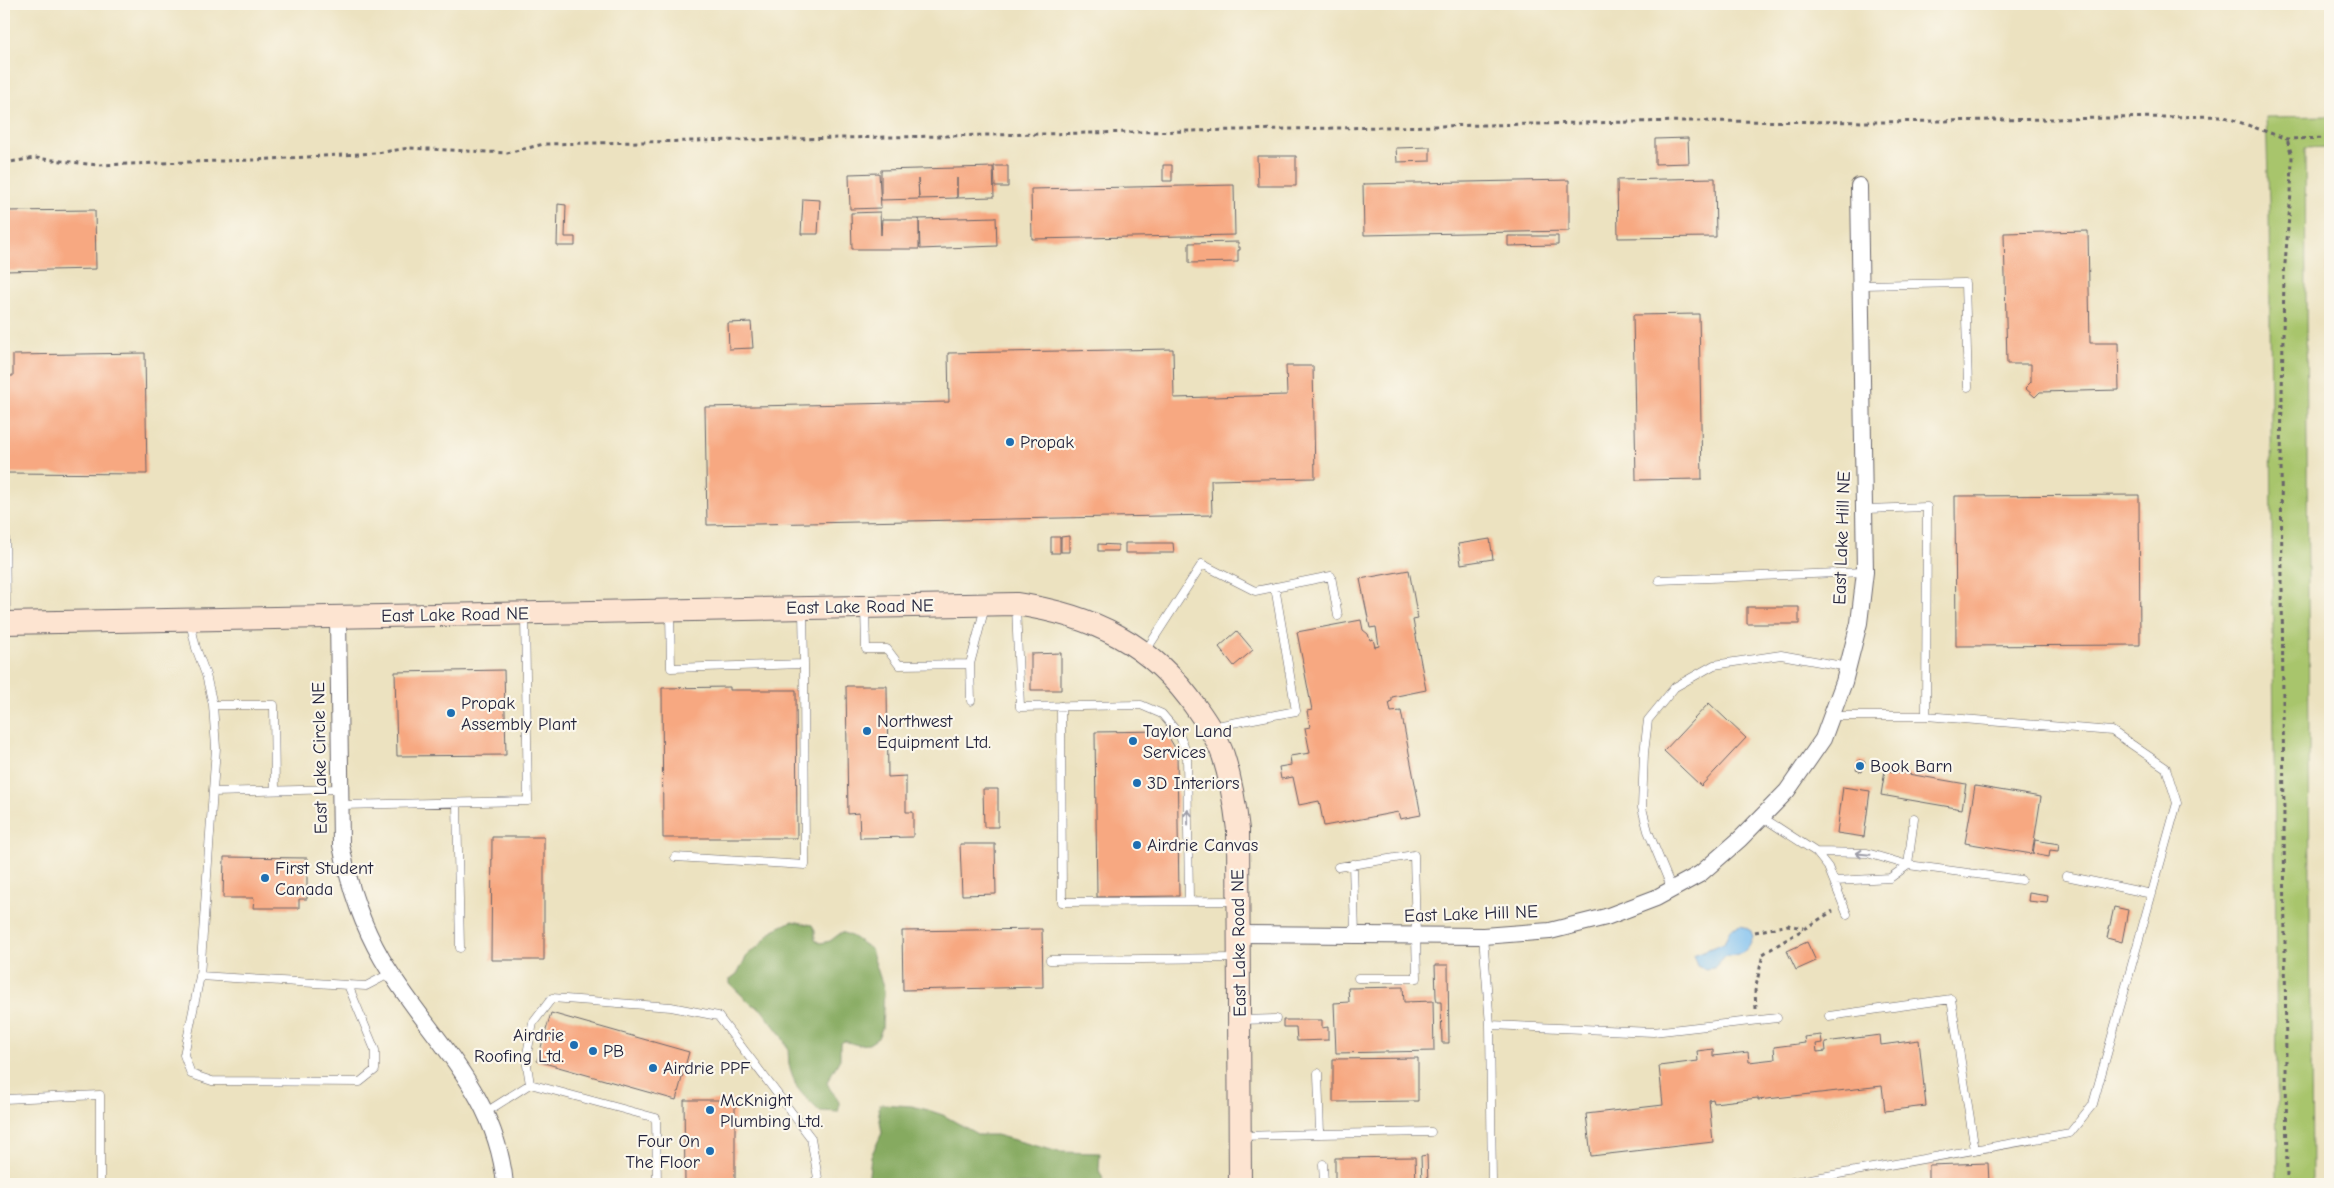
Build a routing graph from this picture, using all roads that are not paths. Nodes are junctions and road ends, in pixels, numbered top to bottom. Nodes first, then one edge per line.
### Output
1 (1859, 186) dead end
2 (1861, 285) junction
3 (1968, 387) dead end
4 (5, 508) edge
5 (1865, 509) junction
6 (1865, 572) junction
7 (1659, 580) dead end
8 (1275, 587) junction
9 (1016, 604) junction
10 (986, 605) junction
11 (865, 607) junction
12 (802, 608) junction
13 (670, 611) junction
14 (525, 614) junction
15 (1338, 616) dead end
16 (338, 617) junction
17 (190, 619) junction
18 (5, 622) edge
19 (1145, 652) junction
20 (804, 664) junction
21 (970, 664) junction
22 (1848, 667) junction
23 (971, 702) dead end
24 (213, 705) junction
25 (1061, 706) junction
26 (1831, 716) junction
27 (1926, 716) junction
28 (1210, 728) junction
29 (275, 790) junction
30 (214, 792) junction
31 (340, 797) junction
32 (456, 803) junction
33 (1762, 817) junction
34 (1914, 818) dead end
35 (1816, 852) junction
36 (676, 858) dead end
37 (1353, 864) junction
38 (1908, 865) junction
39 (1338, 867) dead end
40 (2066, 876) dead end
41 (2021, 880) dead end
42 (1835, 881) junction
43 (1672, 889) junction
44 (2152, 894) junction
45 (1190, 900) junction
46 (1238, 901) junction
47 (1848, 914) dead end
48 (1239, 934) junction
49 (1355, 936) junction
50 (1417, 936) junction
51 (1483, 936) junction
52 (460, 948) dead end
53 (1239, 958) junction
54 (1050, 960) dead end
55 (391, 973) junction
56 (200, 976) junction
57 (1358, 978) dead end
58 (348, 985) junction
59 (1829, 1016) dead end
60 (1777, 1018) dead end
61 (1276, 1019) dead end
62 (1239, 1020) junction
63 (1490, 1025) junction
64 (1318, 1073) dead end
65 (530, 1084) junction
66 (4, 1099) edge
67 (486, 1112) junction
68 (1431, 1132) dead end
69 (1320, 1134) junction
70 (1240, 1136) junction
71 (1975, 1150) junction
72 (1323, 1164) dead end
73 (100, 1184) edge
74 (505, 1184) edge
75 (657, 1184) edge
76 (812, 1184) edge
77 (1240, 1184) edge
78 (1324, 1184) edge
79 (1492, 1184) edge
80 (1782, 1184) edge

1 - 2 street, East Lake Hill NE
2 - 3 lane
2 - 5 street, East Lake Hill NE
4 - 18 lane
5 - 6 street, East Lake Hill NE
5 - 27 lane
6 - 7 lane
6 - 22 street, East Lake Hill NE
8 - 15 lane
8 - 19 lane
8 - 28 lane
9 - 10 street, East Lake Road NE
9 - 19 street, East Lake Road NE
9 - 25 lane
10 - 11 street, East Lake Road NE
10 - 21 lane
11 - 12 street, East Lake Road NE
11 - 21 lane
12 - 13 street, East Lake Road NE
12 - 20 lane
13 - 14 street, East Lake Road NE
13 - 20 lane
14 - 16 street, East Lake Road NE
14 - 32 lane
16 - 17 street, East Lake Road NE
16 - 31 street, East Lake Circle NE
17 - 18 street, East Lake Road NE
17 - 24 lane
19 - 28 street, East Lake Road NE
20 - 36 lane
21 - 23 lane
22 - 26 street, East Lake Hill NE
22 - 43 lane
24 - 29 lane
24 - 30 lane
45 -> 25 lane
25 - 45 lane
26 - 27 lane
26 - 33 street, East Lake Hill NE
27 - 44 lane
28 - 46 street, East Lake Road NE
29 - 30 lane
29 - 31 lane
30 - 56 lane
31 - 32 lane
31 - 55 street, East Lake Circle NE
32 - 52 lane
33 - 35 lane
33 - 43 street, East Lake Hill NE
34 - 38 lane
38 -> 35 lane
35 - 42 lane
37 - 39 lane
37 - 49 lane
37 - 50 lane
38 - 41 lane
38 - 42 lane
40 - 44 lane
42 - 47 lane
43 - 51 street, East Lake Hill NE
44 - 71 lane
45 - 46 lane
46 - 48 street, East Lake Road NE
48 - 49 street, East Lake Hill NE
48 - 53 street, East Lake Road NE
49 - 50 street, East Lake Hill NE
50 - 51 street, East Lake Hill NE
50 - 57 lane
51 - 63 lane
53 - 54 lane
53 - 62 street, East Lake Road NE
55 - 58 lane
55 - 67 street, East Lake Circle NE
56 - 58 lane
56 - 58 lane
59 - 71 lane
60 - 63 lane
61 - 62 lane
62 - 70 street, East Lake Road NE
63 - 79 lane
64 - 69 lane
65 - 67 lane
65 - 75 lane
65 - 76 lane
66 - 73 lane
67 - 74 street, East Lake Circle NE
68 - 69 lane
69 - 70 lane
70 - 77 street, East Lake Road NE
71 - 80 lane
72 - 78 lane

